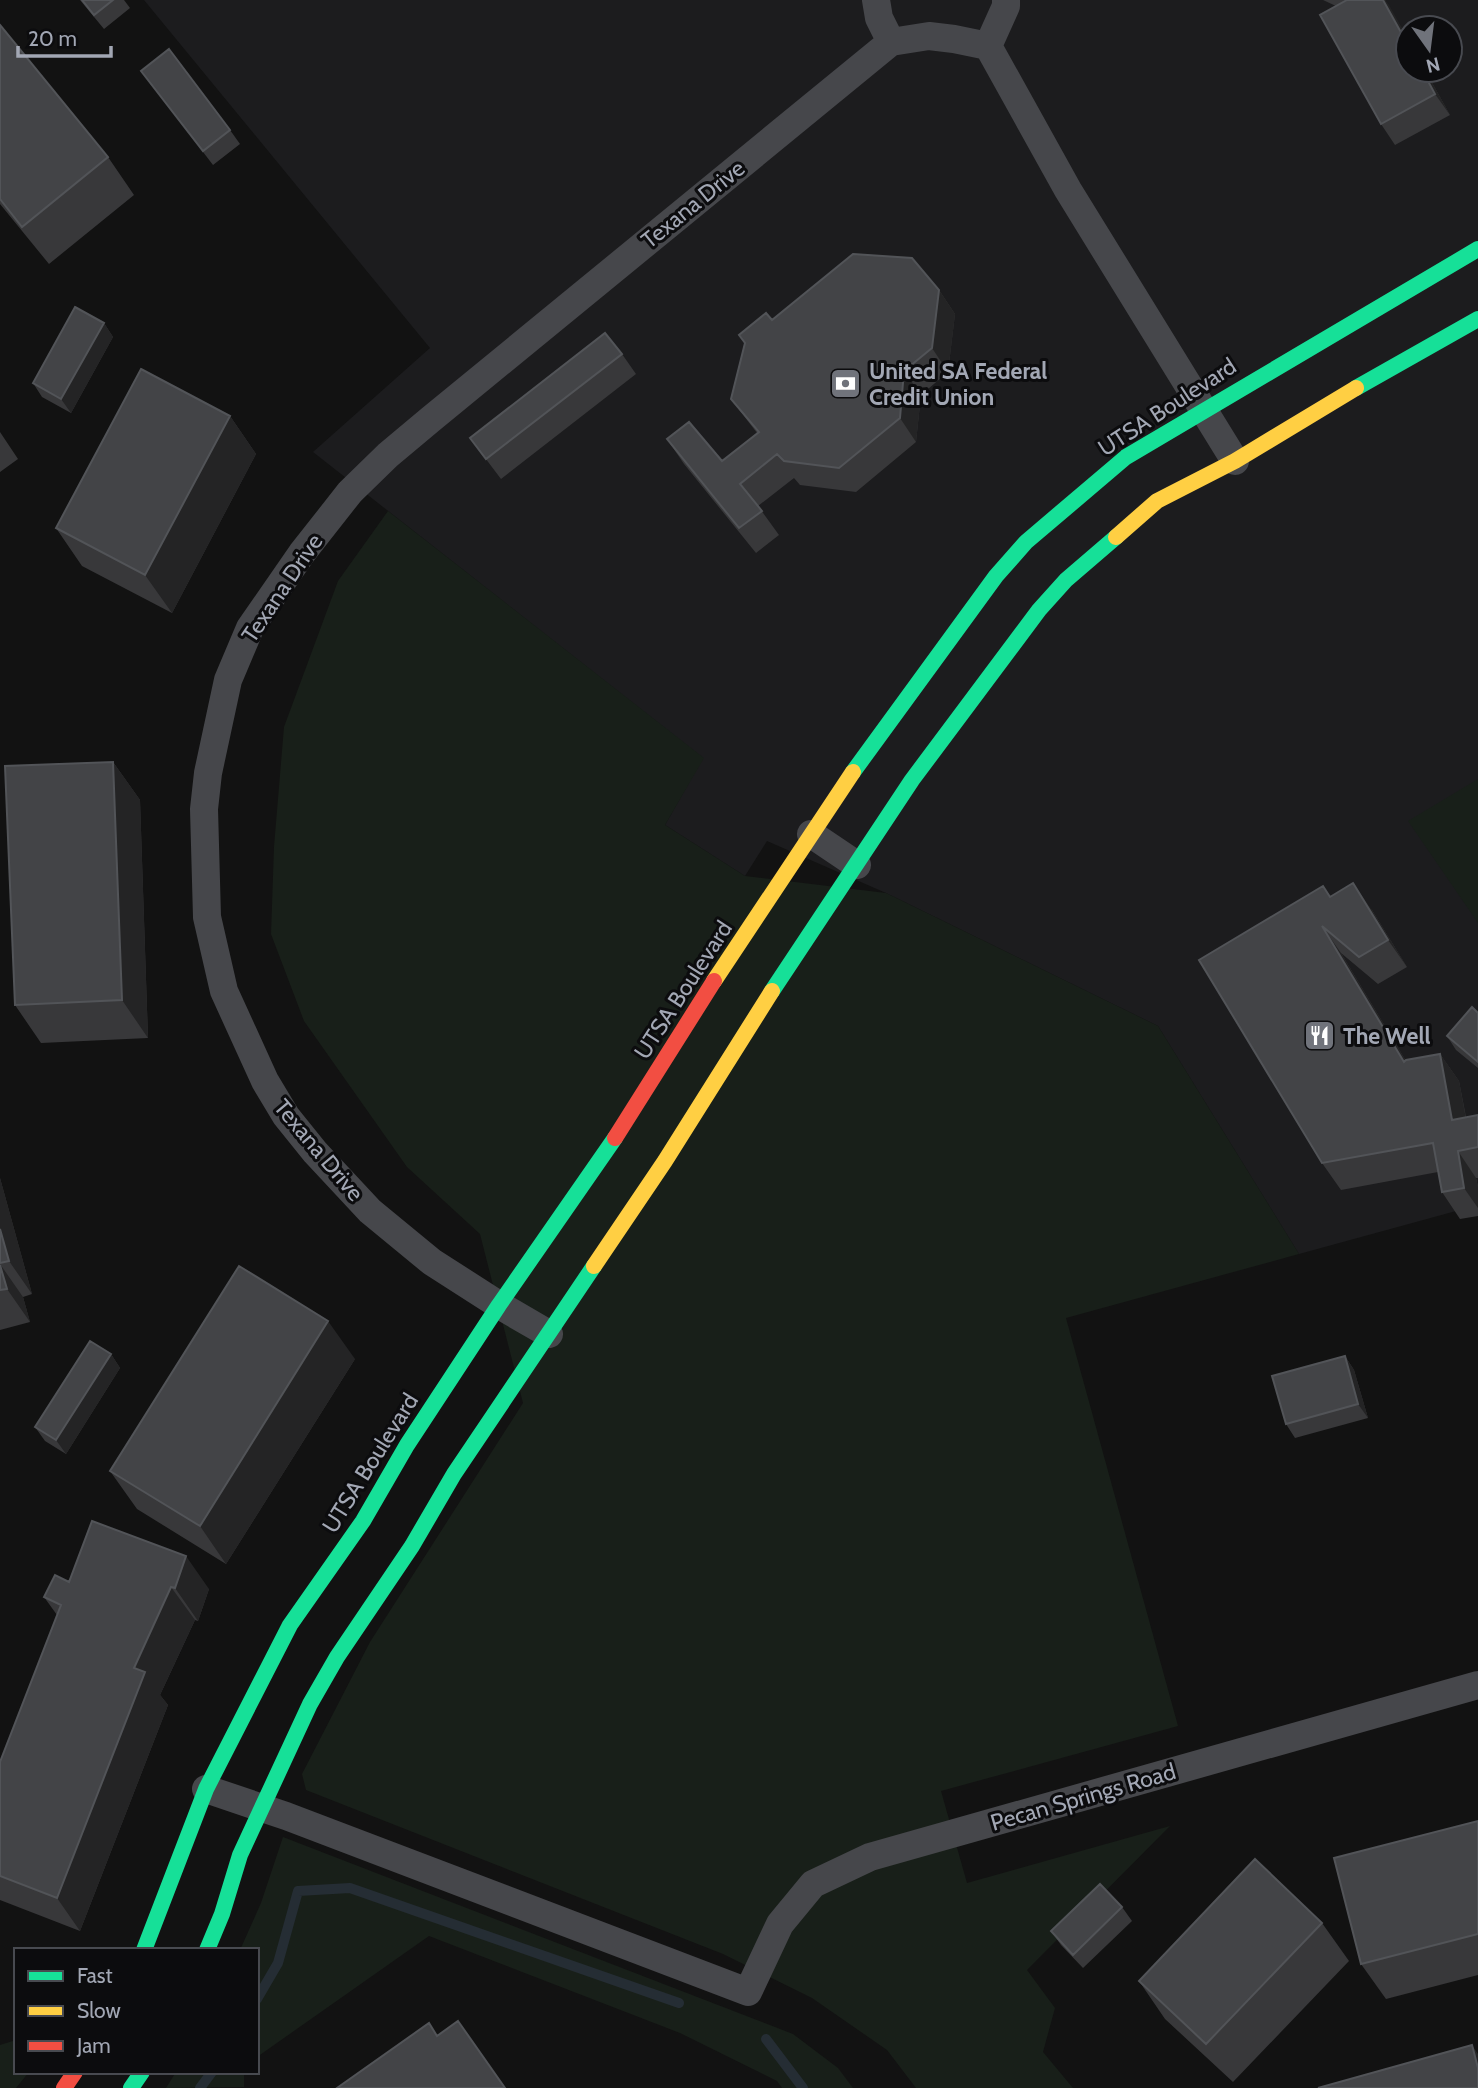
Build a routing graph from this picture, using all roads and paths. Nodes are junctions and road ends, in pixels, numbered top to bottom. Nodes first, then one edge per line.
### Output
1 (876, 0) edge
2 (1006, 0) edge
3 (891, 42) junction
4 (988, 46) junction
5 (1478, 249) edge
6 (1478, 319) edge
7 (1205, 411) junction
8 (1235, 461) junction
9 (811, 834) junction
10 (857, 865) junction
11 (499, 1305) junction
12 (549, 1334) junction
13 (1478, 1685) edge
14 (206, 1789) junction
15 (262, 1808) junction
16 (145, 1948) edge
17 (208, 1948) edge

1 - 3 street
2 - 4 street
3 - 4 street
3 - 11 street, Texana Drive
4 - 7 street
5 - 7 main road, UTSA Boulevard
6 - 8 main road
7 - 8 street
7 - 9 main road, UTSA Boulevard
8 - 10 main road
9 - 10 street
9 - 11 main road, UTSA Boulevard
10 - 12 main road
11 - 12 street, Texana Drive
11 - 14 main road, UTSA Boulevard
12 - 15 main road
13 - 15 street, Pecan Springs Road
14 - 15 street
14 - 16 main road, UTSA Boulevard
15 - 17 main road

